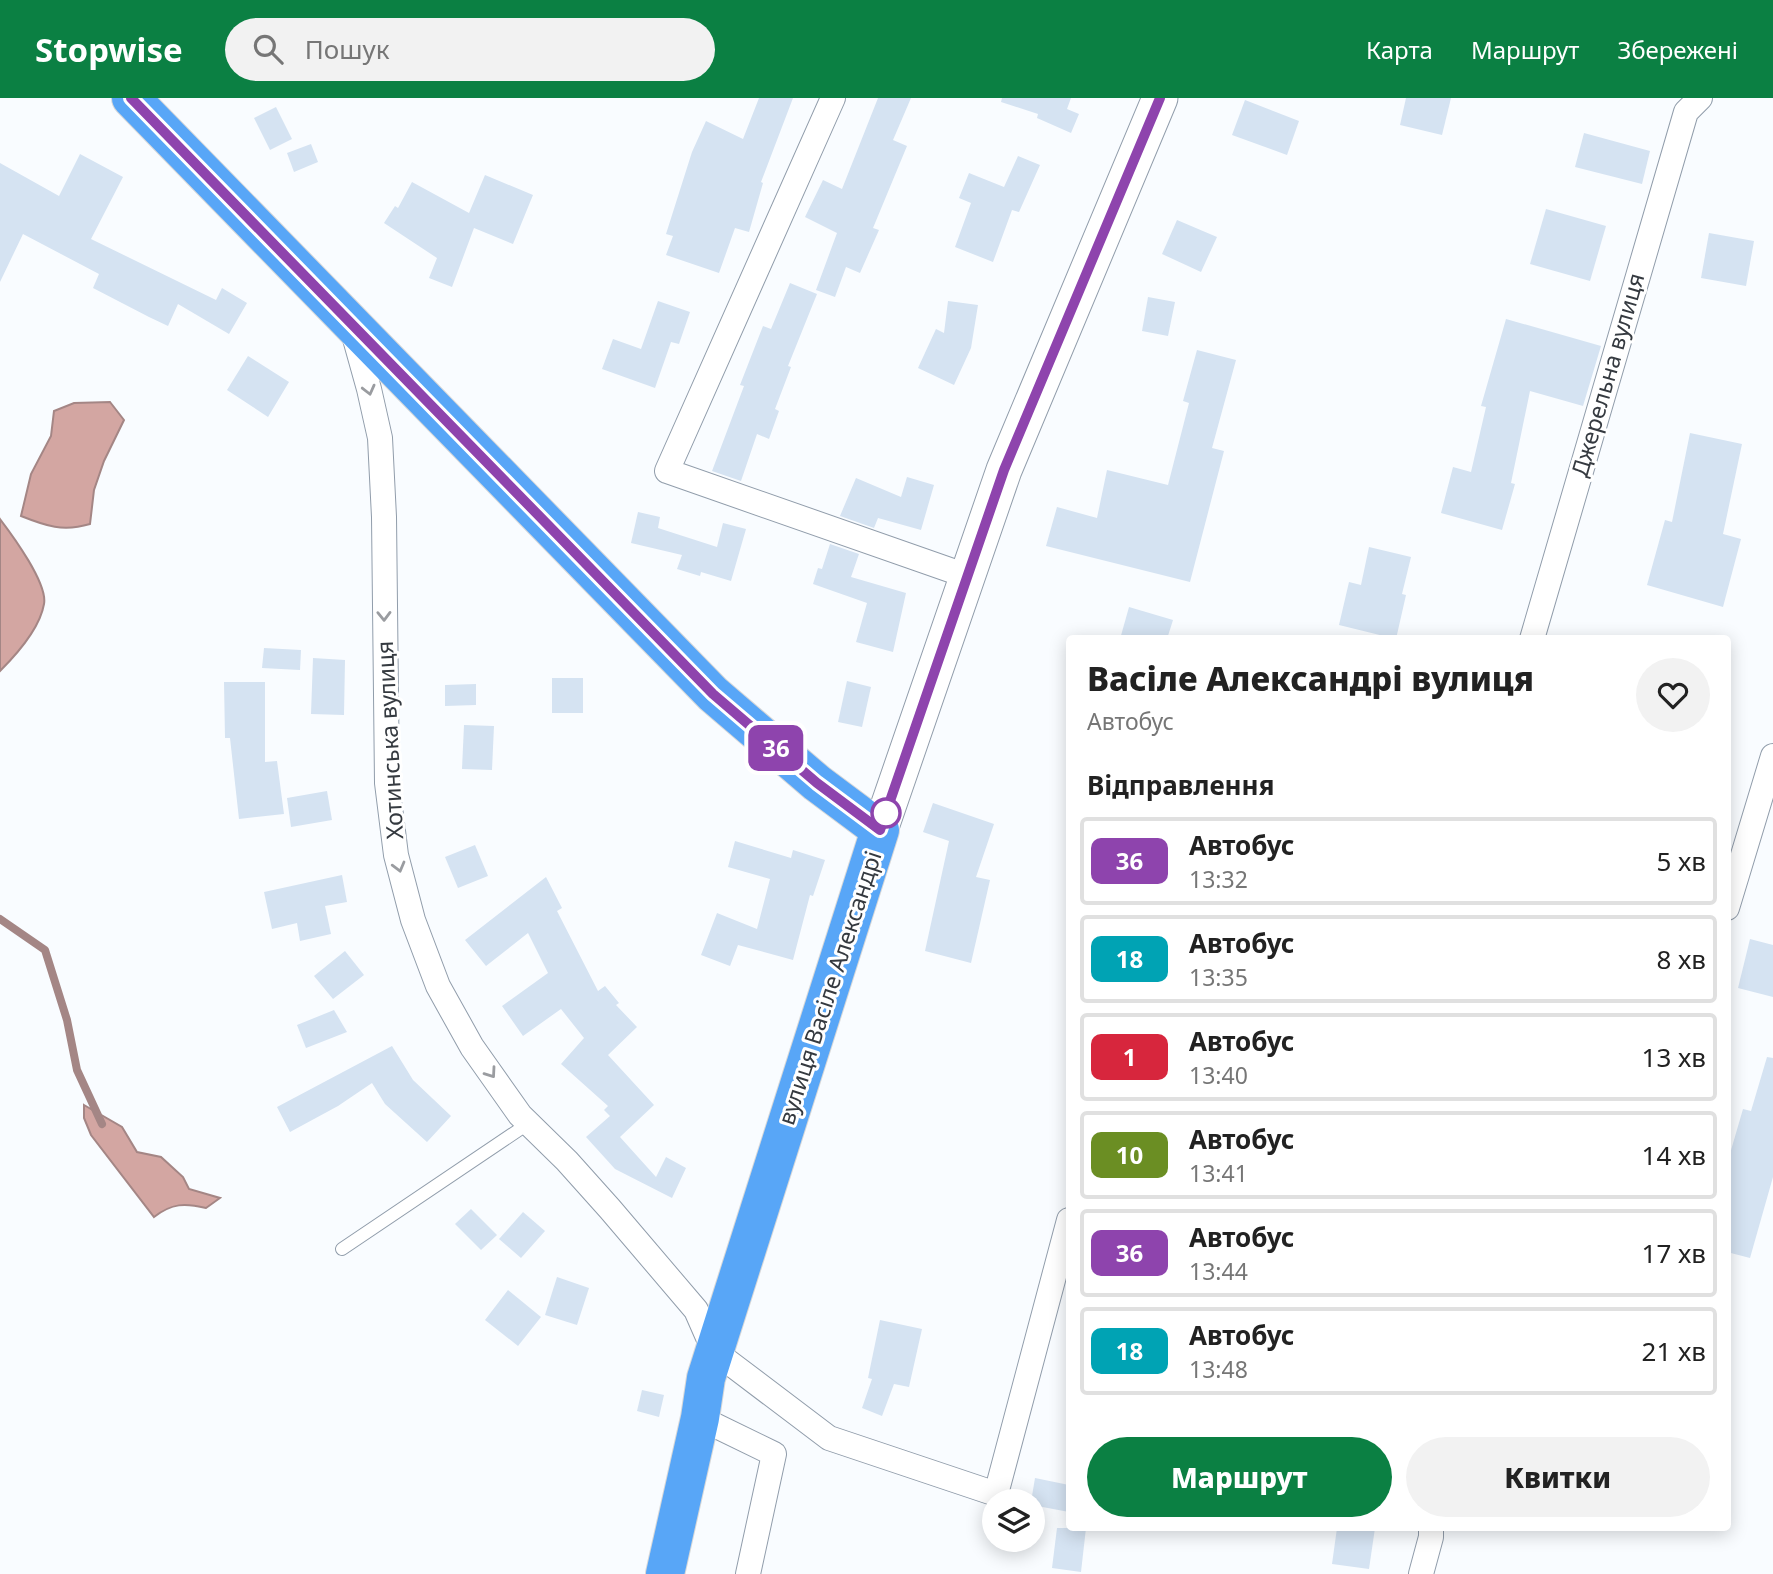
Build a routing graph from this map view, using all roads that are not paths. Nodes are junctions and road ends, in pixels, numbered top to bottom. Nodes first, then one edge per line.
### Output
1 (131, 98) edge
2 (832, 98) edge
3 (1160, 98) edge
4 (1691, 103) edge
5 (350, 324) junction
6 (967, 576) junction
7 (1533, 635) edge
8 (1773, 756) edge
9 (880, 830) junction
10 (1731, 895) edge
11 (529, 1123) junction
12 (1066, 1231) edge
13 (342, 1249) dead end
14 (714, 1351) junction
15 (700, 1418) junction
16 (1431, 1531) edge
17 (665, 1574) edge
18 (748, 1574) edge
19 (1421, 1574) edge

1 - 5 highway, Хотинська вулиця
2 - 6 street
3 - 6 main road, вулиця Васіле Александрі
4 - 7 street, Джерельна вулиця
5 - 9 highway, Хотинська вулиця
5 -> 11 street, Хотинська вулиця
6 - 9 main road, вулиця Васіле Александрі
8 - 10 street
9 - 14 highway, вулиця Васіле Александрі
11 - 13 lane
11 - 14 street, Хотинська вулиця
12 - 14 street
14 - 15 highway, вулиця Васіле Александрі
15 - 17 highway, вулиця Васіле Александрі
15 - 18 street
16 - 19 street

